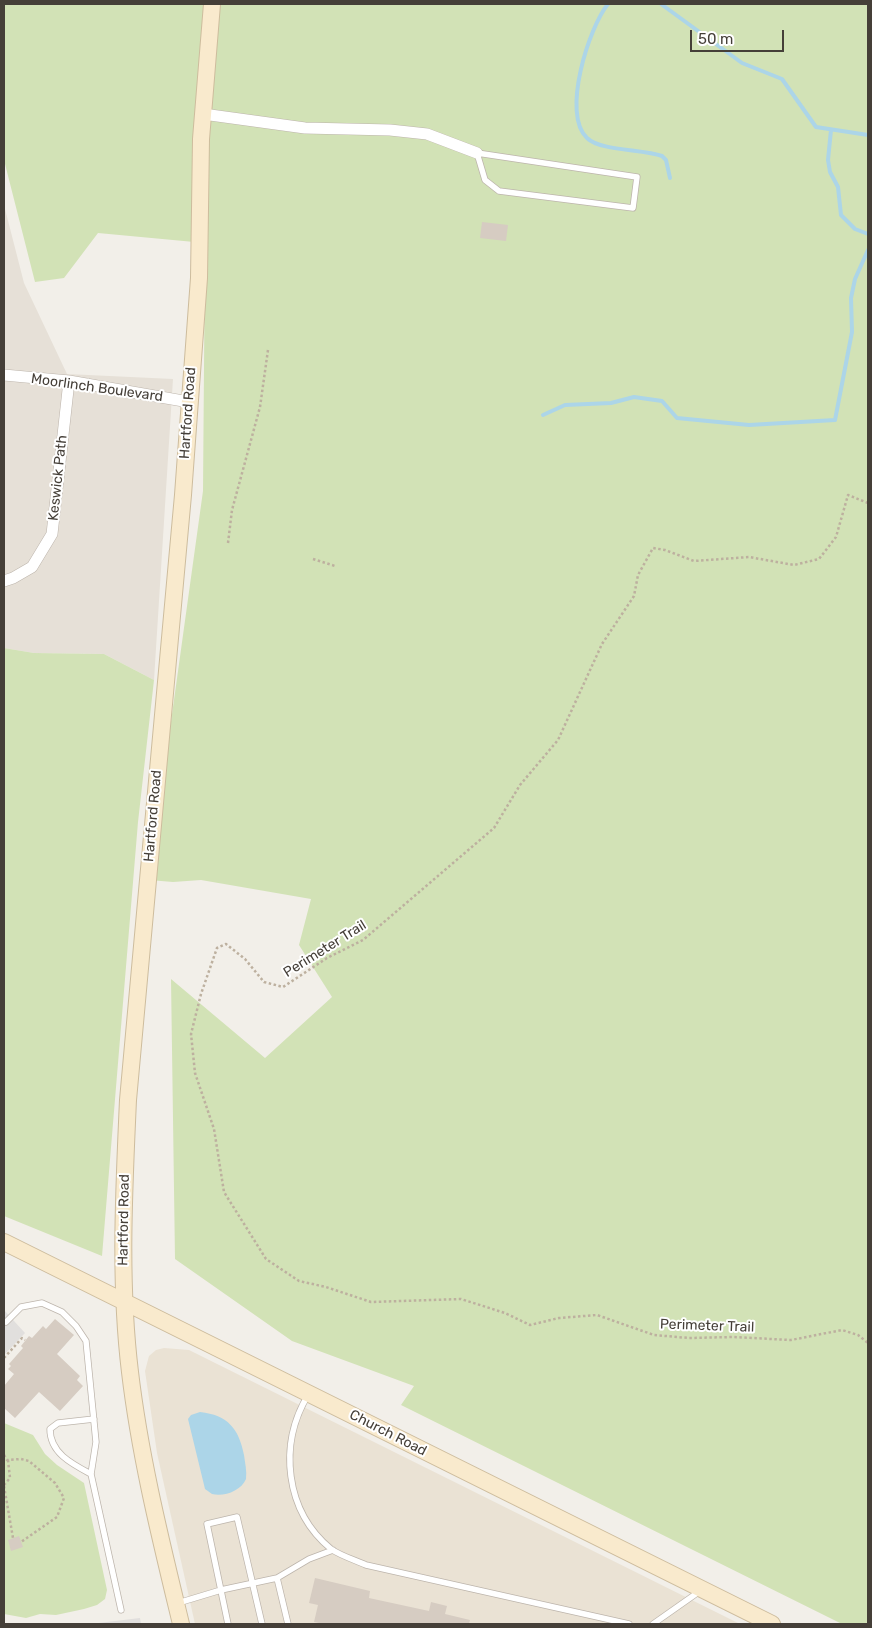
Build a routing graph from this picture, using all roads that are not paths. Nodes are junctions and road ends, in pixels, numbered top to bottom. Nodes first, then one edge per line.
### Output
1 (212, 4) edge
2 (203, 114) junction
3 (477, 153) junction
4 (4, 375) edge
5 (69, 382) junction
6 (189, 402) junction
7 (4, 581) edge
8 (4, 1242) edge
9 (126, 1302) junction
10 (6, 1322) dead end
11 (309, 1393) junction
12 (94, 1419) junction
13 (91, 1474) junction
14 (333, 1550) junction
15 (277, 1578) junction
16 (253, 1584) junction
17 (221, 1590) junction
18 (703, 1590) junction
19 (176, 1603) junction
20 (121, 1610) dead end
21 (181, 1624) edge
22 (228, 1624) edge
23 (262, 1624) edge
24 (288, 1624) edge
25 (629, 1624) edge
26 (653, 1624) edge
27 (772, 1624) edge

1 - 2 street, Hartford Road
2 - 3 street
2 - 6 street, Hartford Road
3 - 3 lane
4 - 5 street, Moorlinch Boulevard
5 - 6 street, Moorlinch Boulevard
5 - 7 street, Keswick Path
6 - 9 street, Hartford Road
8 - 9 street, Church Road
9 - 11 street, Church Road
9 - 19 street, Hartford Road
10 - 12 lane
11 - 14 lane
11 - 18 street, Church Road
12 - 13 lane
12 - 13 lane
13 - 20 lane
14 - 15 lane
14 - 25 lane
15 - 16 lane
15 - 24 lane
16 - 17 lane
16 - 17 lane
16 - 23 lane
17 - 19 lane
17 - 22 lane
18 - 26 lane
18 - 27 street, Church Road
19 - 21 street, Hartford Road

